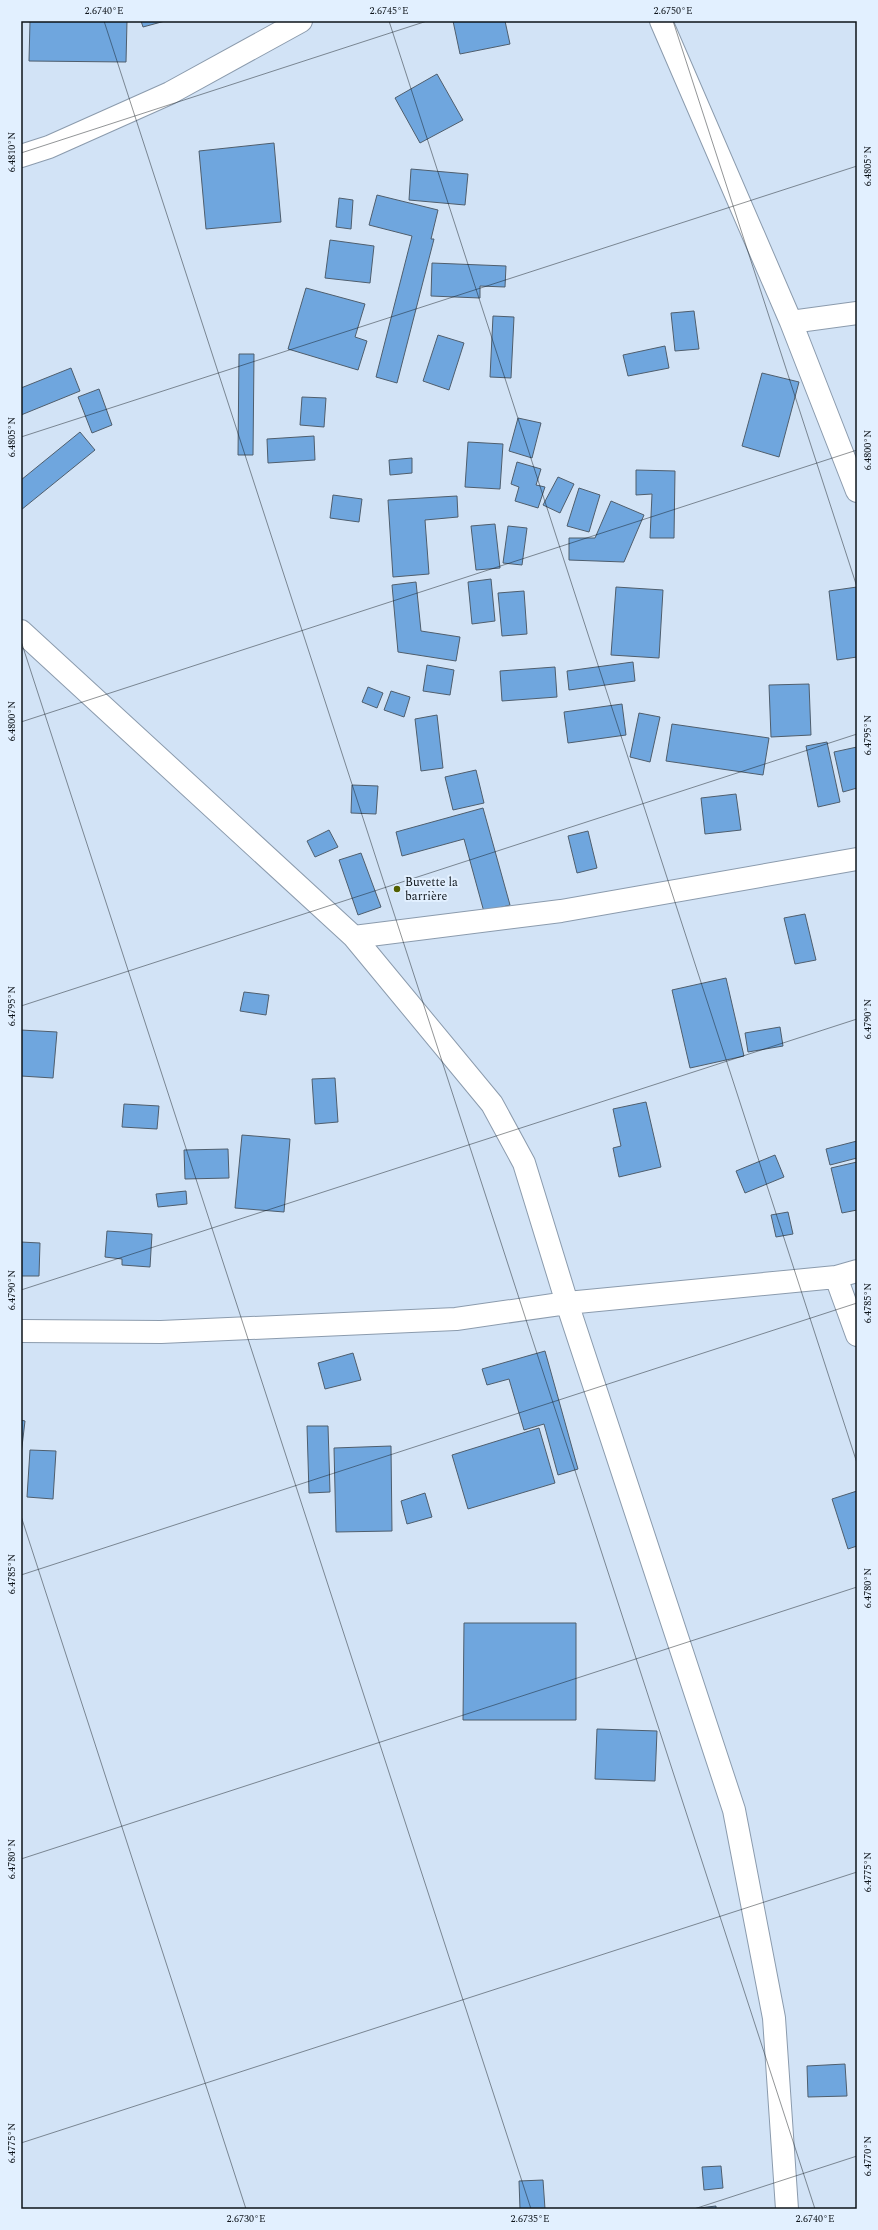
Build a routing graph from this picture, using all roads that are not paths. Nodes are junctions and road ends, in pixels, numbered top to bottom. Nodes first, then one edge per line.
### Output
1 (301, 21) edge
2 (661, 21) edge
3 (265, 29) edge
4 (21, 156) edge
5 (857, 313) edge
6 (791, 322) junction
7 (857, 491) edge
8 (21, 631) edge
9 (857, 859) edge
10 (354, 937) junction
11 (857, 1271) edge
12 (836, 1277) junction
13 (567, 1303) junction
14 (21, 1331) edge
15 (857, 1335) edge
16 (787, 2209) edge

1 - 3 street
2 - 6 street
3 - 4 street
5 - 6 street
6 - 7 street
8 - 10 street
9 - 10 street
10 - 13 street
11 - 12 street
12 - 13 street
12 - 15 street
13 - 14 street
13 - 16 street

